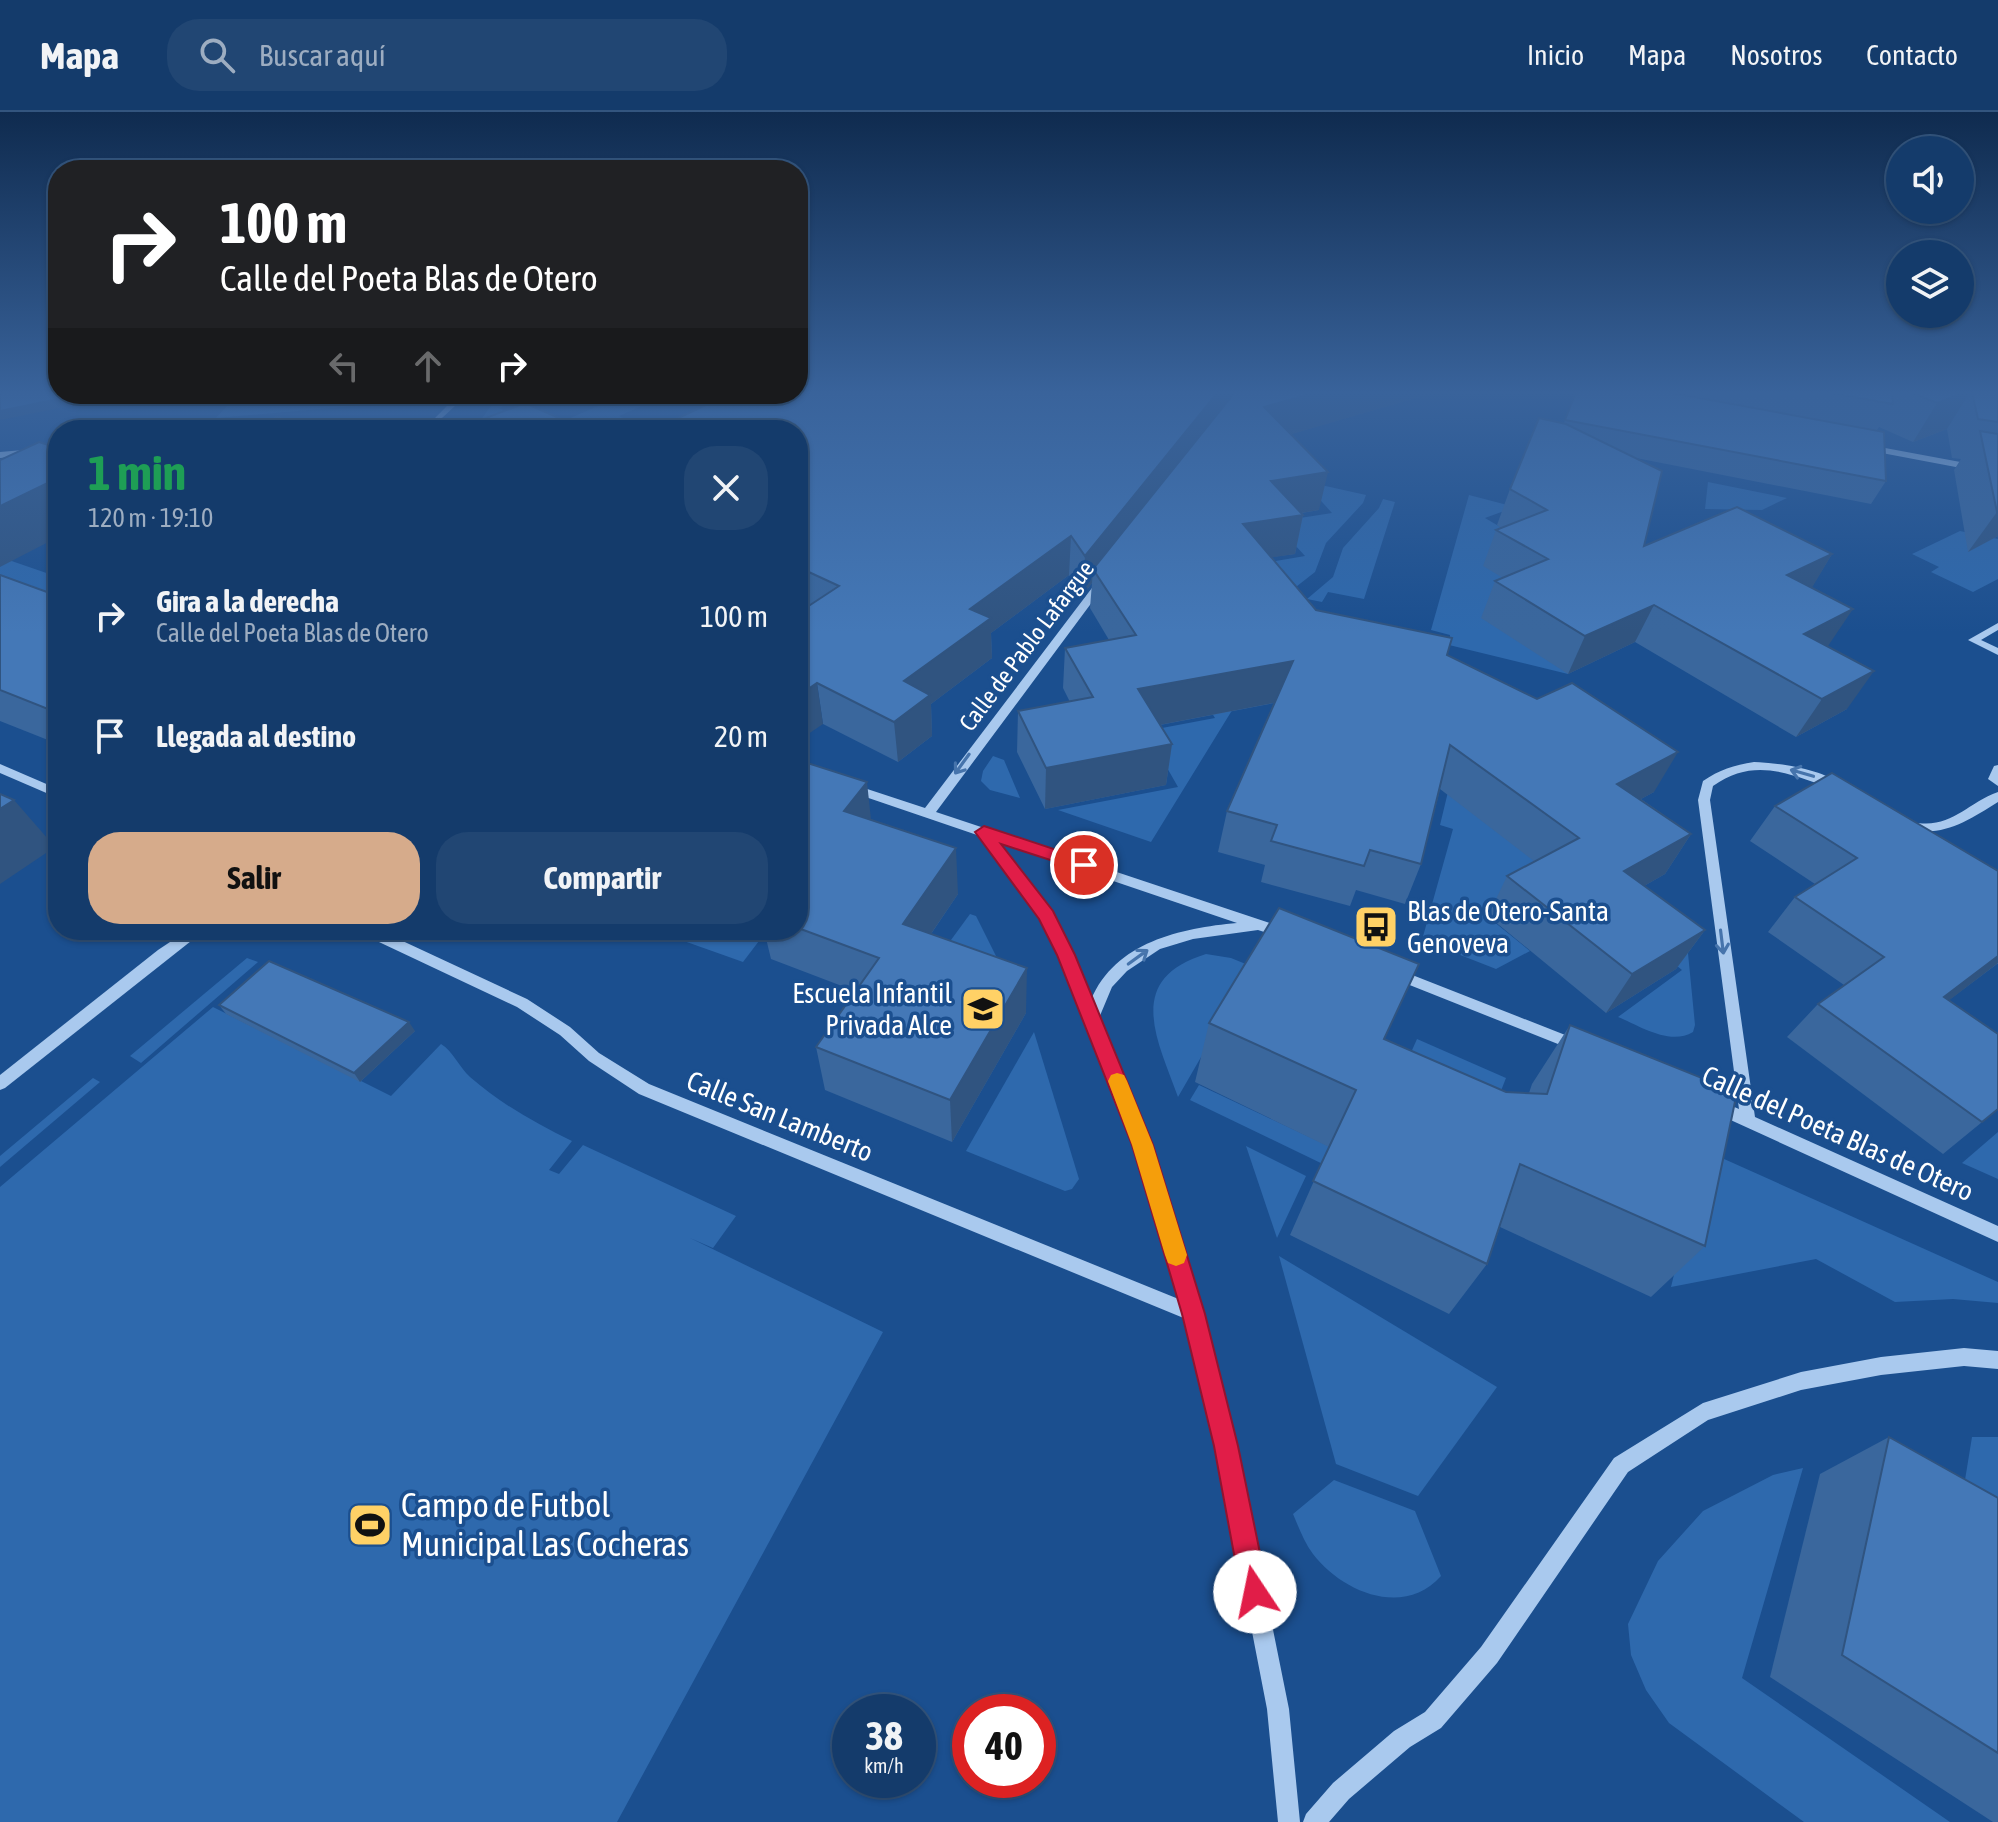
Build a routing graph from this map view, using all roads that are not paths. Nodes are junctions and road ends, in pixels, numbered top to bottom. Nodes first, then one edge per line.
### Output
1 (1113, 566) edge
2 (1998, 626) edge
3 (1998, 652) edge
4 (0, 768) edge
5 (1998, 769) edge
6 (1998, 782) edge
7 (837, 783) edge
8 (48, 790) edge
9 (1856, 796) edge
10 (1998, 796) edge
11 (929, 812) junction
12 (1894, 819) edge
13 (984, 832) junction
14 (1260, 925) junction
15 (183, 940) edge
16 (388, 940) edge
17 (1305, 941) edge
18 (1379, 968) edge
19 (1092, 1017) junction
20 (1598, 1055) edge
21 (0, 1084) edge
22 (1708, 1102) edge
23 (1748, 1119) junction
24 (1998, 1234) edge
25 (1194, 1314) junction
26 (1998, 1360) edge
27 (1289, 1822) edge
28 (1314, 1822) edge

1 -> 11 street, Calle de Pablo Lafargue
2 - 3 street
4 - 8 street
5 - 6 street
7 - 11 street
9 -> 23 street
10 - 12 street
11 - 13 street
13 - 14 street
13 - 19 street
14 - 17 street
19 -> 14 street
15 - 21 street
16 - 25 street, Calle San Lamberto
18 - 20 street
19 - 25 street
22 - 23 street, Calle del Poeta Blas de Otero
23 - 24 street, Calle del Poeta Blas de Otero
25 - 27 street
26 - 28 street

